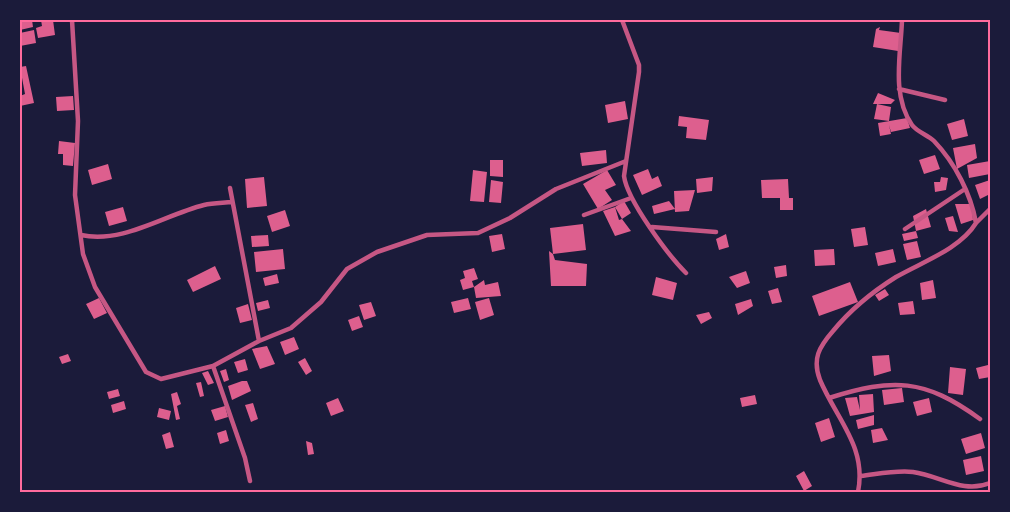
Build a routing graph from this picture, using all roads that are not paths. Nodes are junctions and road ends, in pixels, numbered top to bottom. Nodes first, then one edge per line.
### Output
1 (72, 20) edge
2 (622, 20) edge
3 (902, 20) edge
4 (899, 89) junction
5 (945, 100) dead end
6 (626, 161) junction
7 (230, 188) dead end
8 (965, 189) junction
9 (631, 198) junction
10 (232, 202) junction
11 (990, 209) edge
12 (584, 215) dead end
13 (976, 223) junction
14 (652, 227) junction
15 (905, 229) dead end
16 (716, 232) dead end
17 (81, 235) junction
18 (686, 273) dead end
19 (259, 340) junction
20 (213, 366) junction
21 (829, 398) junction
22 (980, 419) dead end
23 (861, 476) junction
24 (250, 481) dead end
25 (990, 483) edge
26 (858, 492) edge

1 - 17 street
2 - 6 street
3 - 4 street
4 - 5 street
4 - 8 street
6 - 9 street
6 - 19 street
7 - 10 street
8 - 13 street
8 - 15 street
9 - 12 street
9 - 14 street
10 - 17 street
10 - 19 street
11 - 13 street
13 - 21 street
14 - 16 street
14 - 18 street
17 - 20 street
19 - 20 street
20 - 24 street
21 - 22 street
21 - 23 street
23 - 25 street
23 - 26 street

